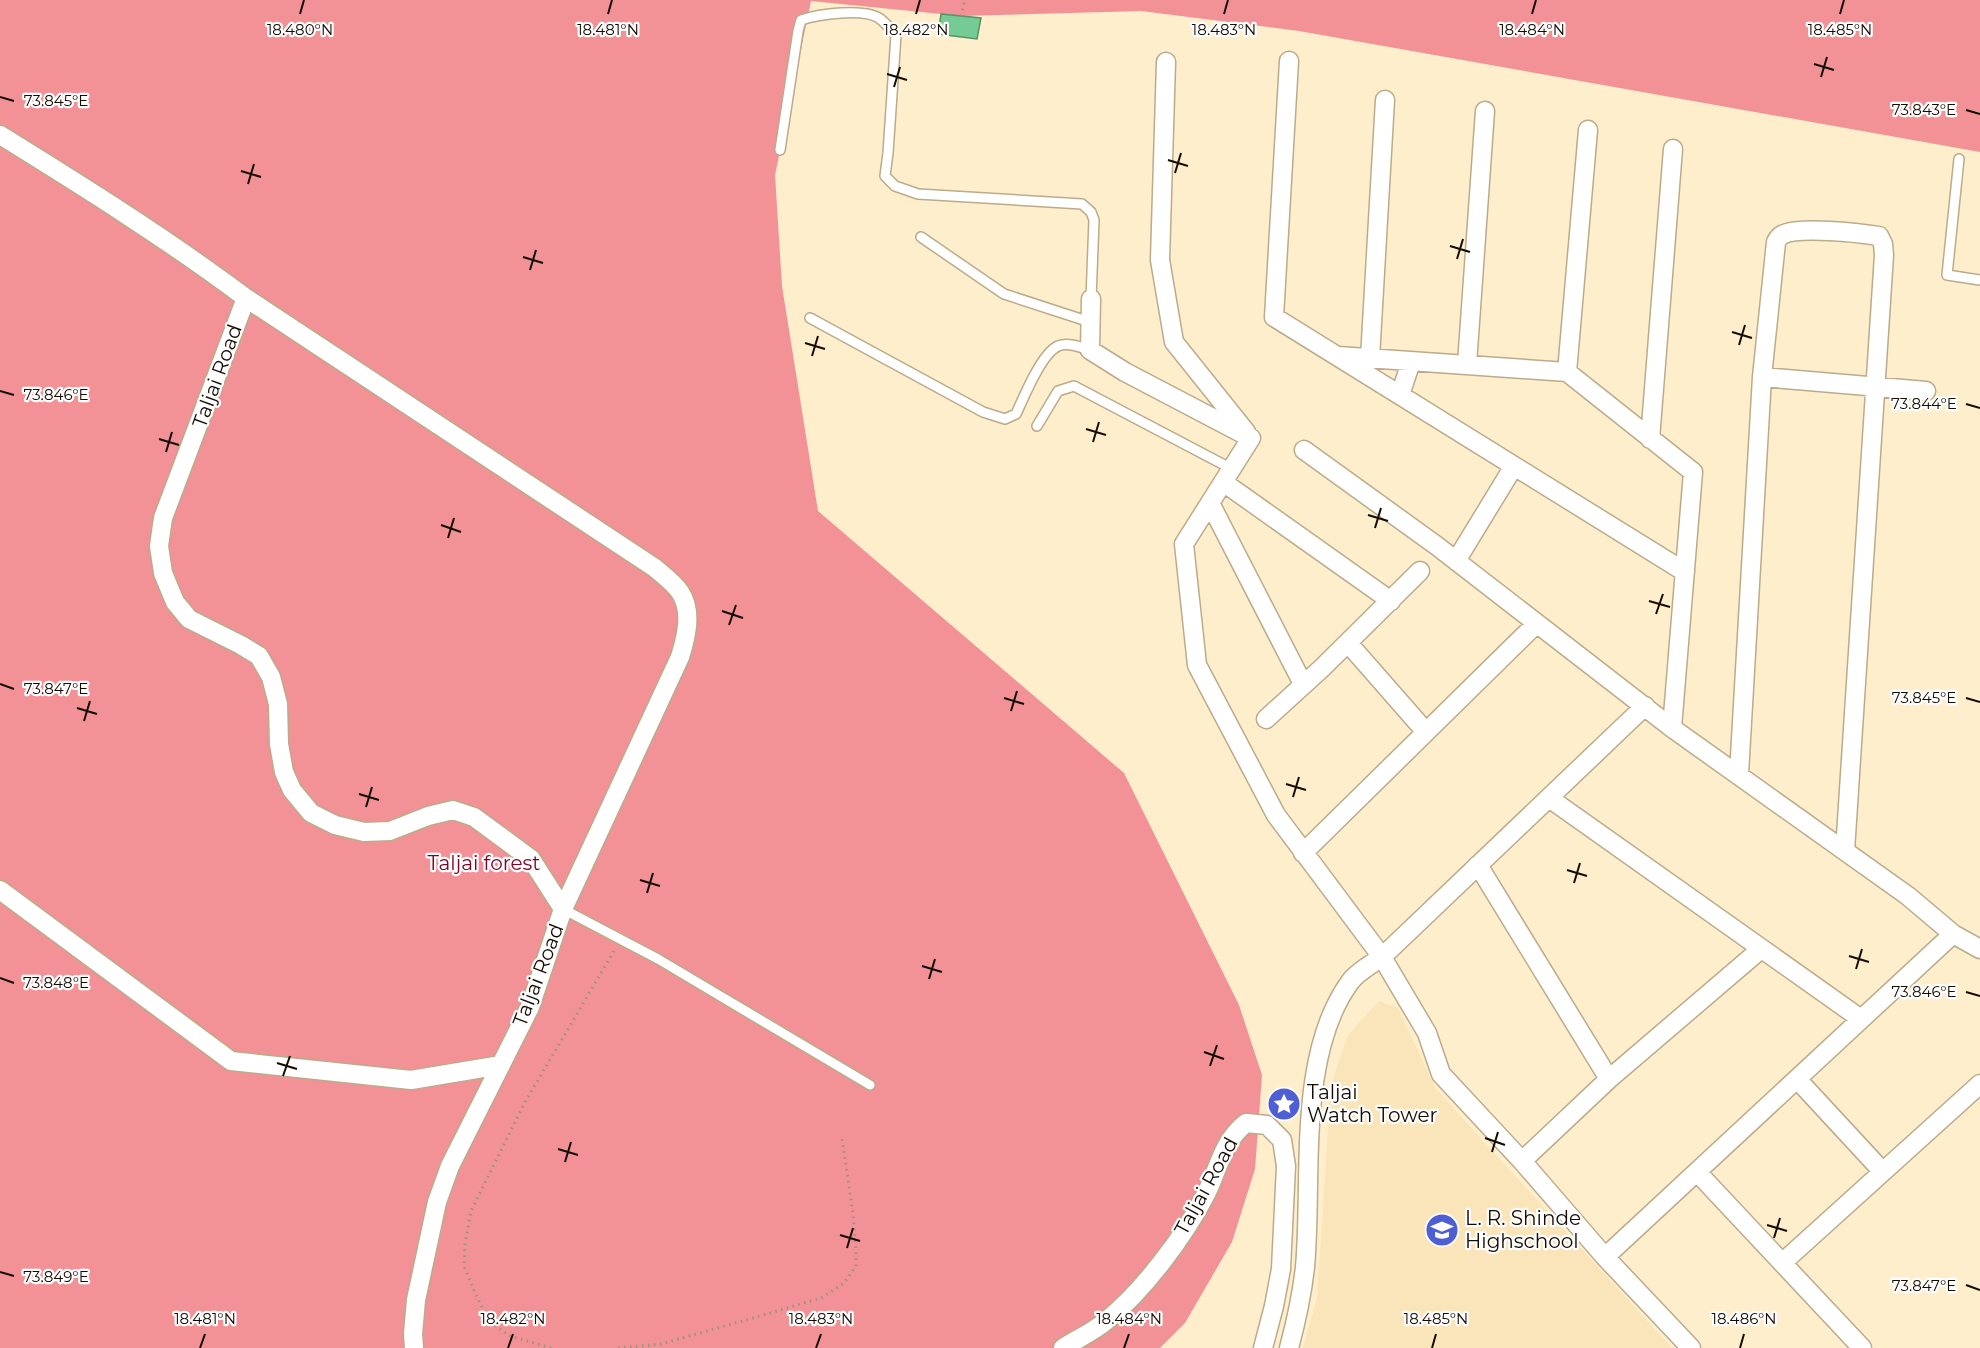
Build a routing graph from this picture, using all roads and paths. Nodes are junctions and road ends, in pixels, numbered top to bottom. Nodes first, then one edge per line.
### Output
1 (965, 0) edge
2 (961, 16) dead end
3 (1166, 62) dead end
4 (1289, 62) dead end
5 (1385, 100) dead end
6 (1485, 111) dead end
7 (1588, 130) dead end
8 (0, 135) edge
9 (1673, 149) dead end
10 (780, 150) dead end
11 (1959, 159) dead end
12 (921, 237) dead end
13 (1980, 280) edge
14 (246, 298) junction
15 (1091, 299) joint
16 (810, 318) dead end
17 (1090, 322) junction
18 (1090, 350) junction
19 (1336, 356) junction
20 (1370, 358) junction
21 (1411, 362) junction
22 (1467, 364) junction
23 (1567, 372) junction
24 (1762, 377) junction
25 (1876, 387) junction
26 (1926, 391) dead end
27 (1400, 396) junction
28 (1037, 426) dead end
29 (1251, 438) junction
30 (1650, 439) junction
31 (1304, 450) dead end
32 (1514, 466) junction
33 (1227, 475) junction
34 (1210, 503) junction
35 (1456, 561) junction
36 (1420, 571) dead end
37 (1685, 572) junction
38 (1391, 601) junction
39 (1536, 624) junction
40 (1348, 643) junction
41 (1303, 684) junction
42 (1645, 706) junction
43 (1266, 719) dead end
44 (1672, 728) junction
45 (1426, 732) junction
46 (1739, 774) junction
47 (1549, 798) junction
48 (1845, 851) junction
49 (1303, 853) junction
50 (1478, 865) junction
51 (0, 890) edge
52 (563, 909) junction
53 (1953, 934) junction
54 (621, 939) junction
55 (1761, 949) junction
56 (1980, 949) edge
57 (1382, 957) junction
58 (1861, 1019) junction
59 (501, 1065) junction
60 (1609, 1079) junction
61 (1797, 1079) junction
62 (1980, 1084) edge
63 (870, 1085) dead end
64 (842, 1138) dead end
65 (1522, 1161) junction
66 (1697, 1172) junction
67 (1883, 1172) junction
68 (1605, 1257) junction
69 (1782, 1263) junction
70 (414, 1348) edge
71 (551, 1348) edge
72 (618, 1348) edge
73 (1063, 1348) edge
74 (1263, 1348) edge
75 (1289, 1348) edge
76 (1691, 1348) edge
77 (1862, 1348) edge

1 - 2 path
3 - 29 street
4 - 19 street
5 - 20 street
6 - 22 street
7 - 23 street
8 - 14 street
9 - 30 street
10 - 15 lane
11 - 13 lane
12 - 17 lane
14 - 52 street
14 - 52 street, Taljai Road
15 - 17 street
16 - 18 lane
17 - 18 street
18 - 29 street
19 - 20 street
19 - 27 street
20 - 21 street
21 - 22 street
21 - 27 street
22 - 23 street
23 - 30 street
24 - 25 street
24 - 25 street
24 - 46 street
25 - 26 street
25 - 48 street
27 - 32 street
28 - 33 lane
29 - 33 street
30 - 37 street
31 - 35 street
32 - 35 street
32 - 37 street
33 - 34 street
33 - 38 street
34 - 41 street
34 - 49 street
35 - 39 street
36 - 38 street
37 - 44 street
38 - 40 street
39 - 42 street
39 - 45 street
40 - 41 street
40 - 45 street
41 - 43 street
42 - 44 street
42 - 47 street
44 - 46 street
45 - 49 street
46 - 48 street
47 - 50 street
47 - 55 street
48 - 53 street
49 - 57 street
50 - 57 street
50 - 60 street
51 - 59 street
52 - 54 lane
52 - 59 street, Taljai Road
53 - 56 street
53 - 58 street
54 - 63 lane
54 - 71 path
55 - 58 street
55 - 60 street
57 - 65 street
57 - 75 street
58 - 61 street
59 - 70 street, Taljai Road
60 - 65 street
61 - 66 street
61 - 67 street
62 - 67 street
64 - 72 path
65 - 68 street
66 - 68 street
66 - 69 street
67 - 69 street
68 - 76 street
69 - 77 street
73 - 74 street, Taljai Road

